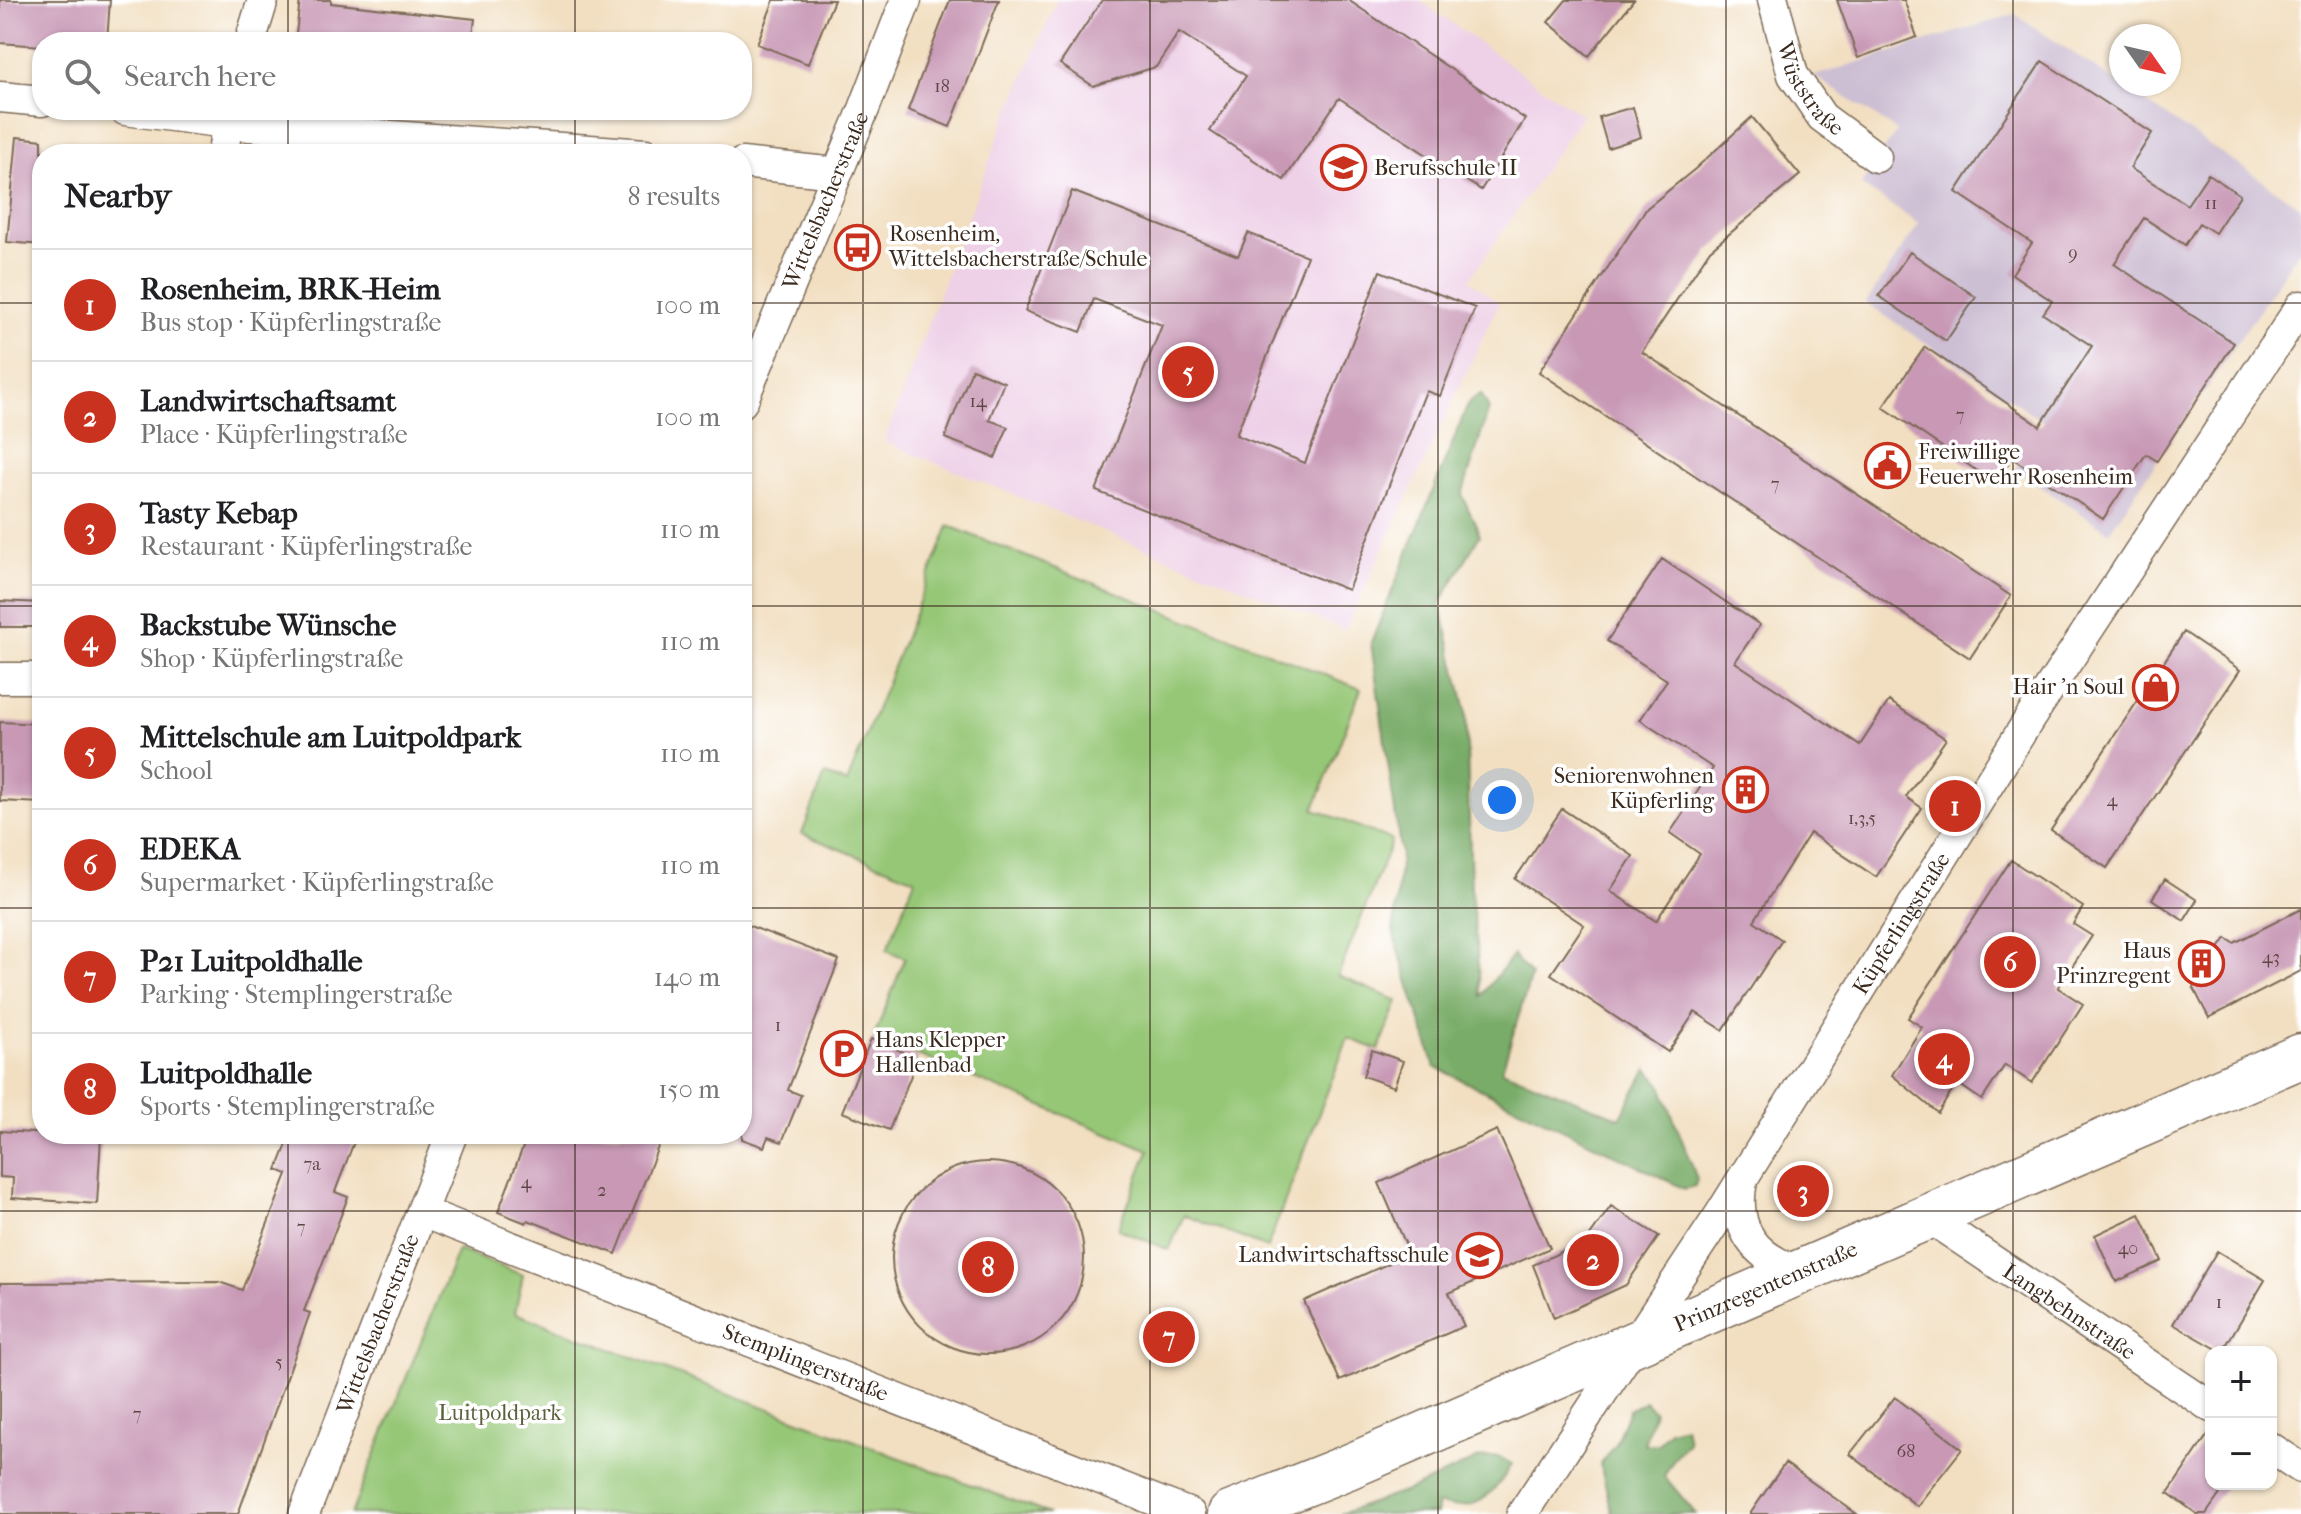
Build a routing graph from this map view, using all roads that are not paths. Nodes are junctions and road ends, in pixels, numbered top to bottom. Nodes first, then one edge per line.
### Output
1 (263, 0) edge
2 (906, 0) edge
3 (1773, 0) edge
4 (253, 32) edge
5 (0, 97) edge
6 (32, 100) edge
7 (227, 120) edge
8 (237, 120) edge
9 (224, 144) edge
10 (505, 144) edge
11 (1876, 157) dead end
12 (752, 164) edge
13 (836, 173) junction
14 (2301, 306) edge
15 (752, 378) edge
16 (0, 678) edge
17 (32, 678) edge
18 (2301, 1056) edge
19 (448, 1144) edge
20 (1742, 1179) junction
21 (422, 1212) junction
22 (1928, 1217) junction
23 (1802, 1272) junction
24 (1638, 1342) junction
25 (2205, 1403) edge
26 (2277, 1452) edge
27 (2301, 1468) edge
28 (304, 1514) edge
29 (1190, 1514) edge
30 (1230, 1514) edge
31 (1522, 1514) edge

1 - 4 street
2 - 13 street, Wittelsbacherstraße
3 - 11 street, Wüststraße
5 - 6 street
7 - 9 street
8 - 10 street
12 - 13 street
13 - 15 street, Wittelsbacherstraße
14 - 20 street, Küpferlingstraße
16 - 17 street
18 - 22 main road, Prinzregentenstraße
19 - 21 street, Wittelsbacherstraße
20 - 23 street
20 - 24 street, Küpferlingstraße
21 - 28 street, Wittelsbacherstraße
21 - 29 street, Stemplingerstraße
22 - 23 main road, Prinzregentenstraße
22 - 25 street, Langbehnstraße
23 - 24 main road, Prinzregentenstraße
24 - 30 main road, Prinzregentenstraße
24 - 31 street, Küpferlingstraße
26 - 27 street

